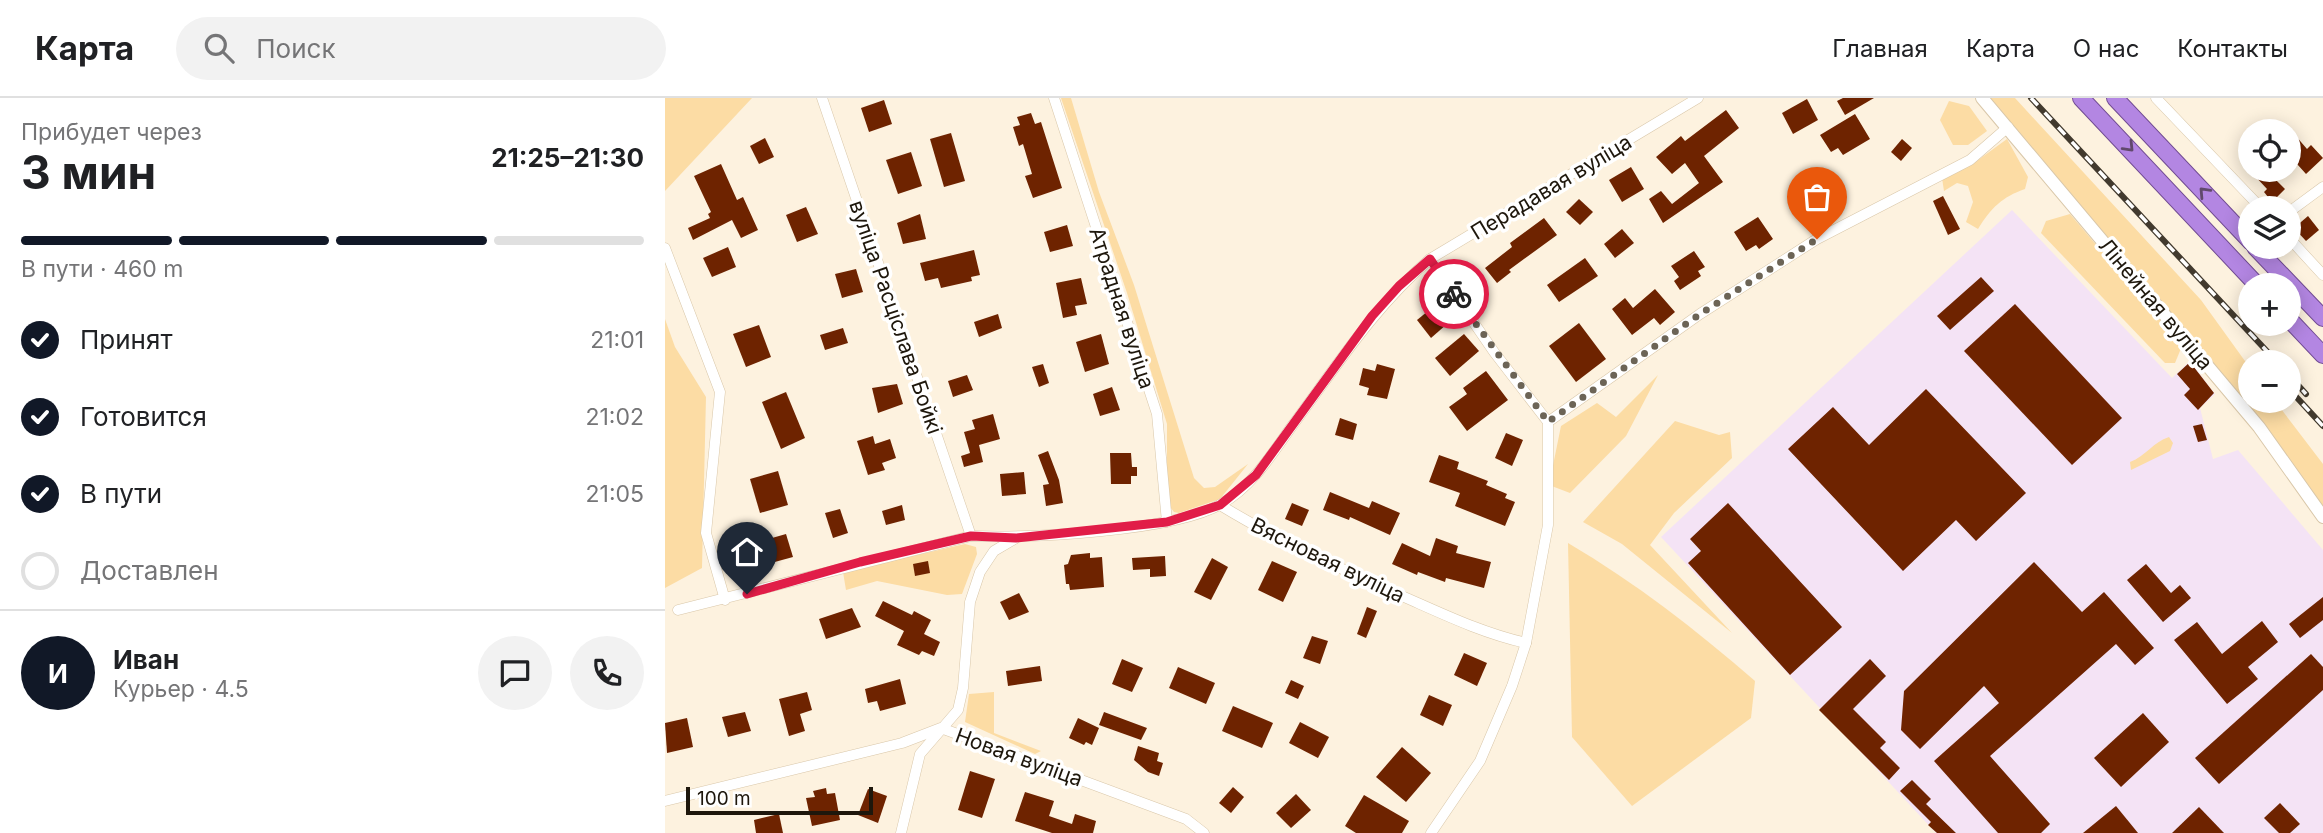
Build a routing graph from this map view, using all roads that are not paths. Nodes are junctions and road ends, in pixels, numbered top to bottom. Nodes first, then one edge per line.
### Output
1 (822, 98) edge
2 (1054, 98) edge
3 (1698, 98) edge
4 (1982, 98) edge
5 (2081, 98) edge
6 (2115, 98) edge
7 (2156, 98) edge
8 (2008, 127) junction
9 (2323, 187) edge
10 (2250, 196) edge
11 (2301, 203) edge
12 (2238, 228) edge
13 (665, 248) edge
14 (2301, 251) edge
15 (1430, 259) junction
16 (2266, 259) edge
17 (2246, 273) edge
18 (2323, 275) edge
19 (2323, 318) edge
20 (2301, 332) edge
21 (2323, 355) edge
22 (1548, 422) junction
23 (1220, 505) junction
24 (2323, 517) edge
25 (1167, 522) junction
26 (971, 536) junction
27 (1016, 538) junction
28 (725, 600) junction
29 (678, 610) dead end
30 (1526, 643) junction
31 (941, 728) junction
32 (665, 801) edge
33 (901, 833) edge
34 (1204, 833) edge
35 (1431, 833) edge

1 - 26 street, вуліца Расціслава Бойкі
2 - 25 street, Атрадная вуліца
3 - 15 street, Перадавая вуліца
4 - 8 street, Лінейная вуліца
5 -> 17 highway
12 -> 6 highway
7 - 10 street
8 - 22 street
8 - 24 street, Лінейная вуліца
9 - 11 street
13 - 28 street
14 - 18 street
15 - 22 street
15 - 23 street, Перадавая вуліца
16 - 19 highway
20 - 21 highway
22 - 30 street
23 - 25 street
23 - 30 street, Вясновая вуліца
25 - 27 street
26 - 27 street
26 - 28 street
27 - 31 street
28 - 29 street
30 - 35 street
31 - 32 street, Новая вуліца
31 - 33 street
31 - 34 street, Новая вуліца

